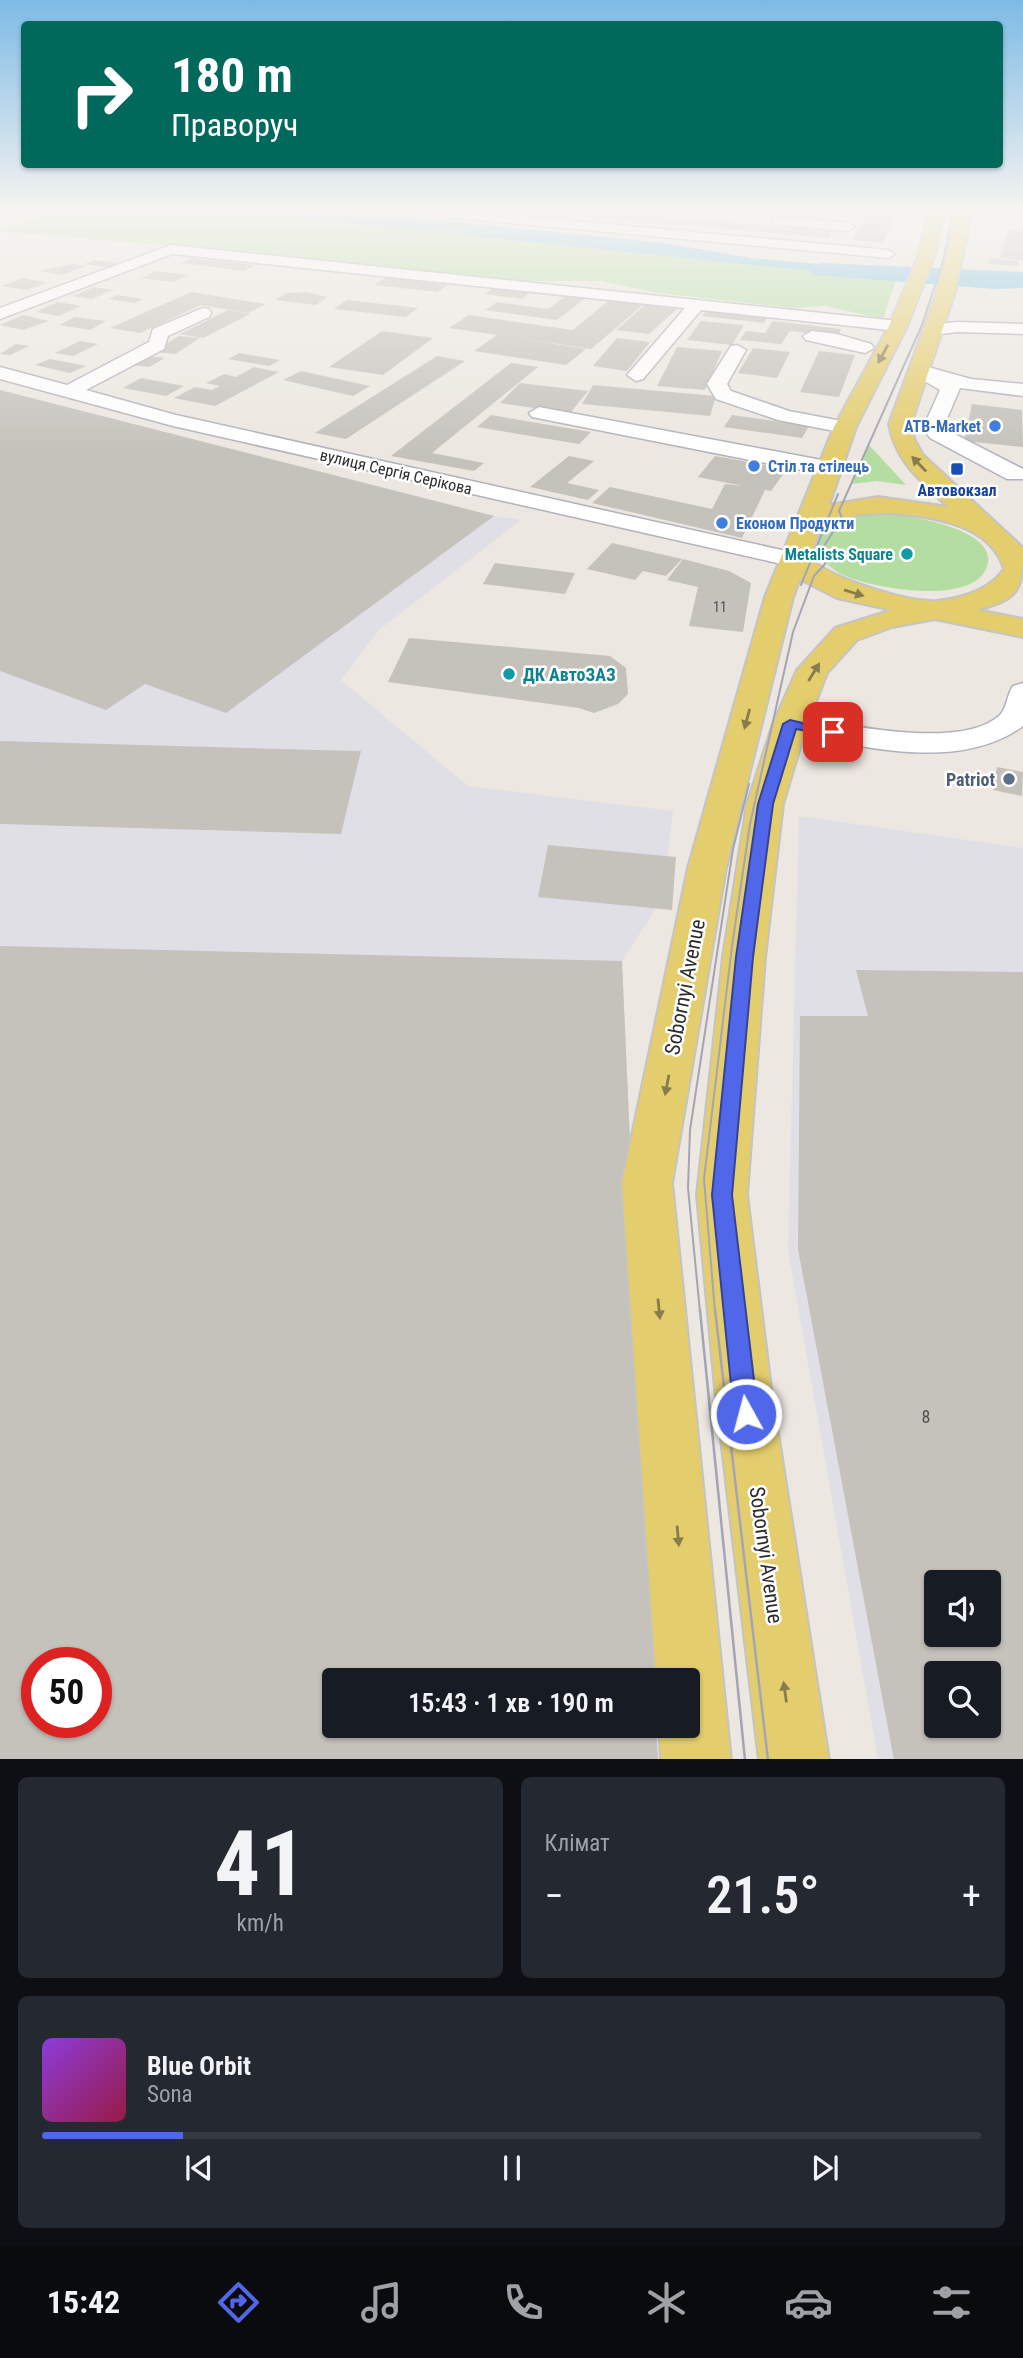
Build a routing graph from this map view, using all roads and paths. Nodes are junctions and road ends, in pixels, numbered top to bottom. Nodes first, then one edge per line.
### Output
1 (63, 290) edge
2 (556, 290) edge
3 (913, 290) edge
4 (946, 290) edge
5 (696, 305) junction
6 (203, 313) dead end
7 (0, 314) edge
8 (831, 318) junction
9 (898, 326) junction
10 (1023, 329) edge
11 (931, 330) junction
12 (774, 332) dead end
13 (799, 335) dead end
14 (865, 348) dead end
15 (737, 350) dead end
16 (921, 371) junction
17 (0, 373) edge
18 (636, 375) dead end
19 (1023, 390) edge
20 (71, 391) junction
21 (539, 413) dead end
22 (845, 427) junction
23 (832, 469) junction
24 (1015, 474) dead end
25 (813, 517) junction
26 (985, 529) junction
27 (1023, 552) edge
28 (795, 560) junction
29 (942, 611) junction
30 (1023, 628) edge
31 (1023, 692) edge
32 (790, 724) junction
33 (696, 1759) edge
34 (794, 1759) edge

1 - 7 street
2 - 5 street
3 - 9 main road
4 - 11 main road
5 - 8 street
5 - 18 street
6 - 20 street
8 - 9 street
8 - 12 street
9 -> 22 main road
10 - 11 street
11 - 16 main road
13 - 14 street
15 - 22 street
16 - 19 street
16 - 24 street
26 -> 16 main road
17 - 20 street, вулиця Сергія Серікова
20 - 28 street, вулиця Сергія Серікова
21 - 23 street
22 - 23 main road
23 - 25 main road
25 - 26 main road
25 - 28 main road
26 - 27 main road
26 - 29 main road
28 -> 29 main road
28 -> 33 main road, Sobornyi Avenue
29 - 30 main road
32 -> 29 main road, Sobornyi Avenue
31 - 32 street
34 -> 32 main road, Sobornyi Avenue

